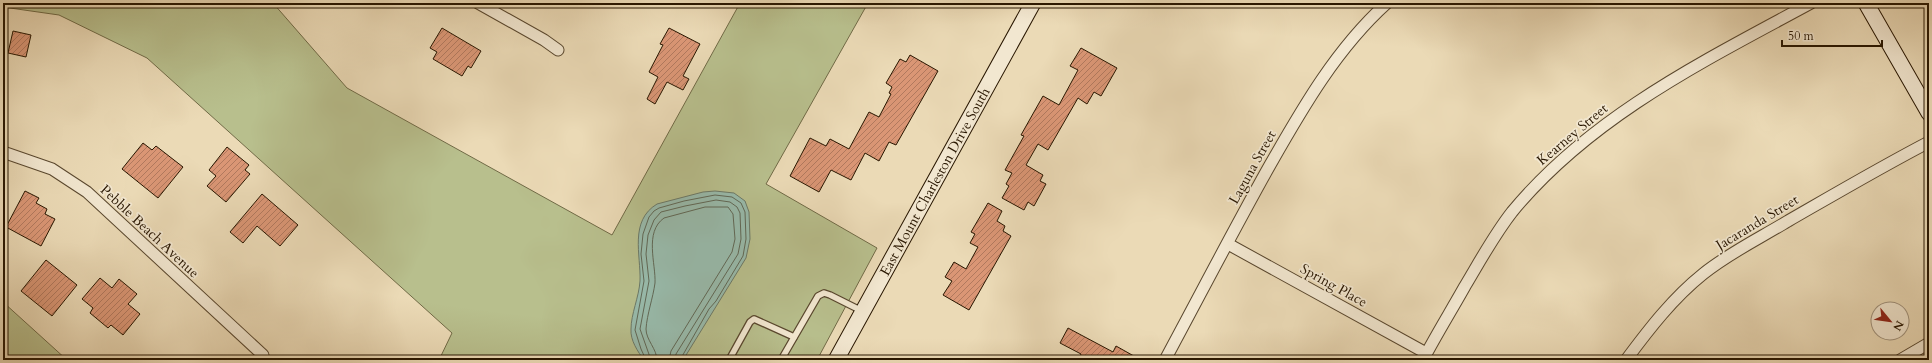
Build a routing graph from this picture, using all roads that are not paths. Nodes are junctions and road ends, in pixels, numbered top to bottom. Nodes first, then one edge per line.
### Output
1 (478, 3) edge
2 (1033, 3) edge
3 (1387, 3) edge
4 (1811, 3) edge
5 (1866, 3) edge
6 (558, 50) dead end
7 (1929, 113) edge
8 (1929, 142) edge
9 (3, 152) edge
10 (1228, 244) junction
11 (863, 311) junction
12 (794, 337) junction
13 (1929, 343) edge
14 (263, 355) dead end
15 (1425, 357) edge
16 (729, 360) edge
17 (781, 360) edge
18 (836, 360) edge
19 (1165, 360) edge
20 (1626, 360) edge
21 (1900, 360) edge

1 - 6 street
2 - 11 street, East Mount Charleston Drive South
3 - 10 street, Laguna Street
4 - 15 street, Kearney Street
5 - 7 street
8 - 20 street, Jacaranda Street
9 - 14 street, Pebble Beach Avenue
10 - 15 street, Spring Place
10 - 19 street, Laguna Street
11 - 12 lane
11 - 18 street, East Mount Charleston Drive South
12 - 16 lane
12 - 17 lane
13 - 21 street

